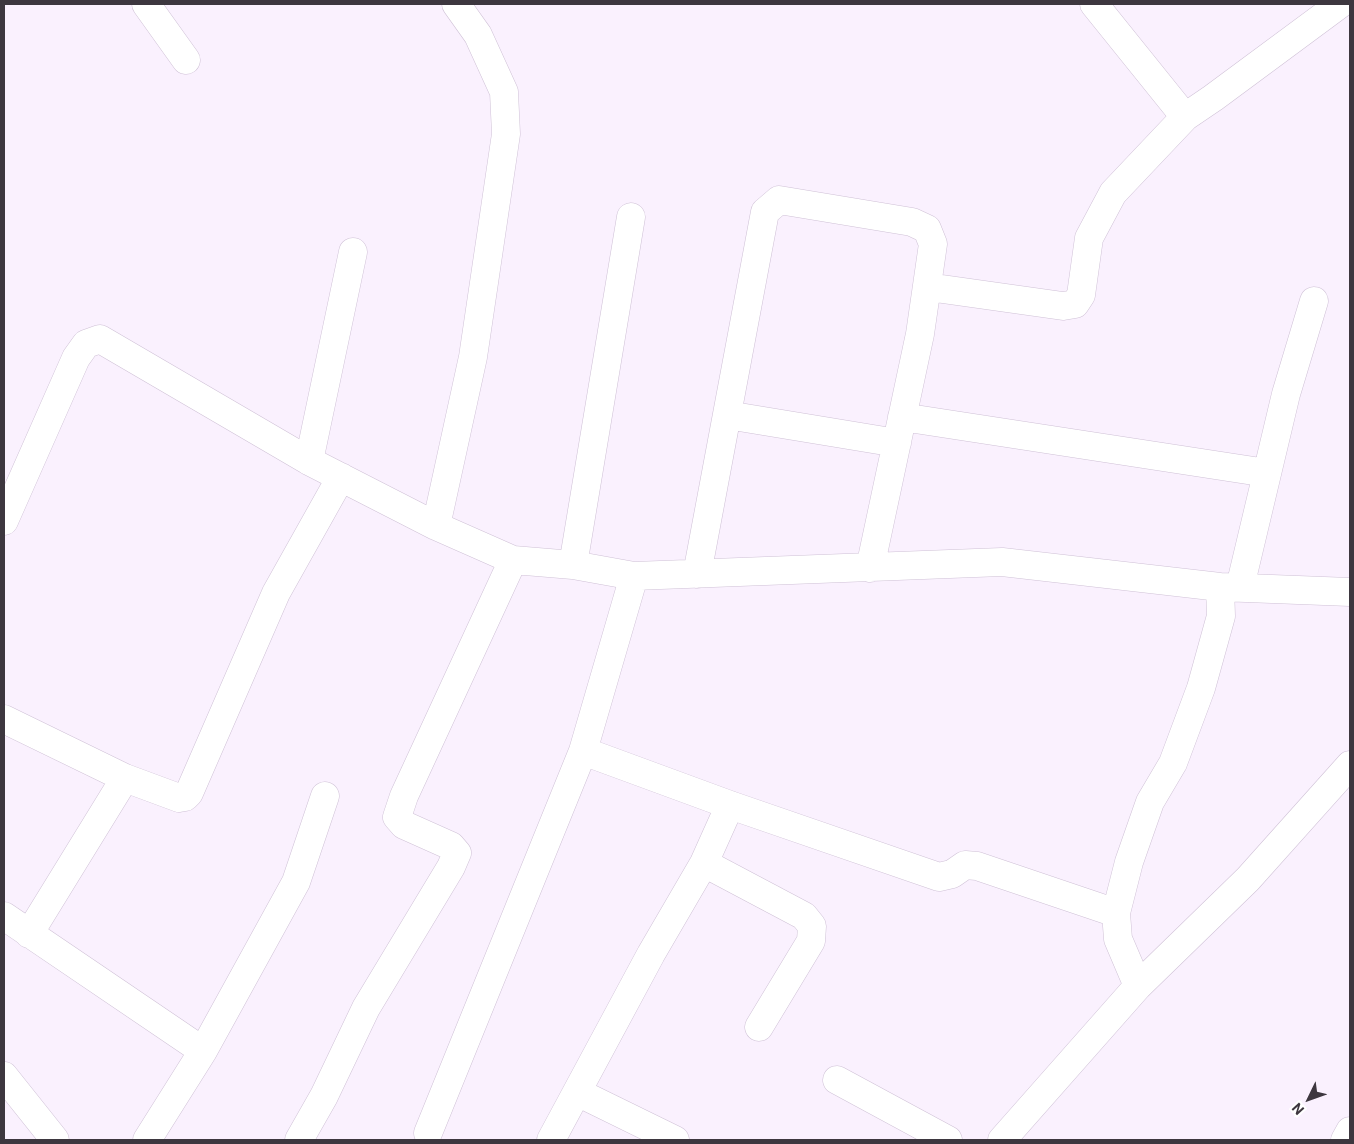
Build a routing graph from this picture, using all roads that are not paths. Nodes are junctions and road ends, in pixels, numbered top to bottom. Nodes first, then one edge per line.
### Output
1 (146, 4) edge
2 (456, 4) edge
3 (1094, 4) edge
4 (1340, 4) edge
5 (186, 60) dead end
6 (1185, 117) junction
7 (631, 217) dead end
8 (353, 252) dead end
9 (928, 287) junction
10 (1314, 301) dead end
11 (728, 415) junction
12 (902, 417) junction
13 (896, 443) junction
14 (309, 460) junction
15 (1267, 473) junction
16 (341, 477) junction
17 (4, 521) edge
18 (436, 526) junction
19 (513, 560) junction
20 (573, 566) junction
21 (870, 568) junction
22 (697, 574) junction
23 (634, 576) junction
24 (1230, 587) junction
25 (1350, 592) edge
26 (4, 719) edge
27 (583, 751) junction
28 (1350, 765) edge
29 (125, 778) junction
30 (325, 796) dead end
31 (730, 805) junction
32 (704, 863) junction
33 (1116, 913) junction
34 (4, 916) edge
35 (29, 934) junction
36 (1138, 986) junction
37 (759, 1027) dead end
38 (203, 1051) junction
39 (4, 1076) edge
40 (837, 1080) dead end
41 (577, 1092) junction
42 (1350, 1131) edge
43 (428, 1133) dead end
44 (55, 1140) edge
45 (147, 1140) edge
46 (299, 1140) edge
47 (551, 1140) edge
48 (675, 1140) edge
49 (948, 1140) edge
50 (1002, 1140) edge
51 (1345, 1140) edge

1 - 5 street
2 - 18 street
3 - 6 street
4 - 6 street
6 - 9 street
7 - 20 street
8 - 14 street
9 - 11 street
9 - 12 street
10 - 15 street
11 - 13 street
11 - 22 street
12 - 13 street
12 - 15 street
13 - 21 street
14 - 16 street
14 - 17 street
15 - 24 street
16 - 18 street
16 - 29 street
18 - 19 street
19 - 20 street
19 - 46 street
20 - 23 street
21 - 22 street
21 - 24 street
22 - 23 street
23 - 27 street
24 - 25 street
24 - 33 street
26 - 29 street
27 - 31 street
27 - 43 street
28 - 36 street
29 - 35 street
30 - 38 street
31 - 32 street
31 - 33 street
32 - 37 street
32 - 41 street
33 - 36 street
34 - 35 street
35 - 38 street
36 - 50 street
38 - 45 street
39 - 44 street
40 - 49 street
41 - 47 street
41 - 48 street
42 - 51 street

